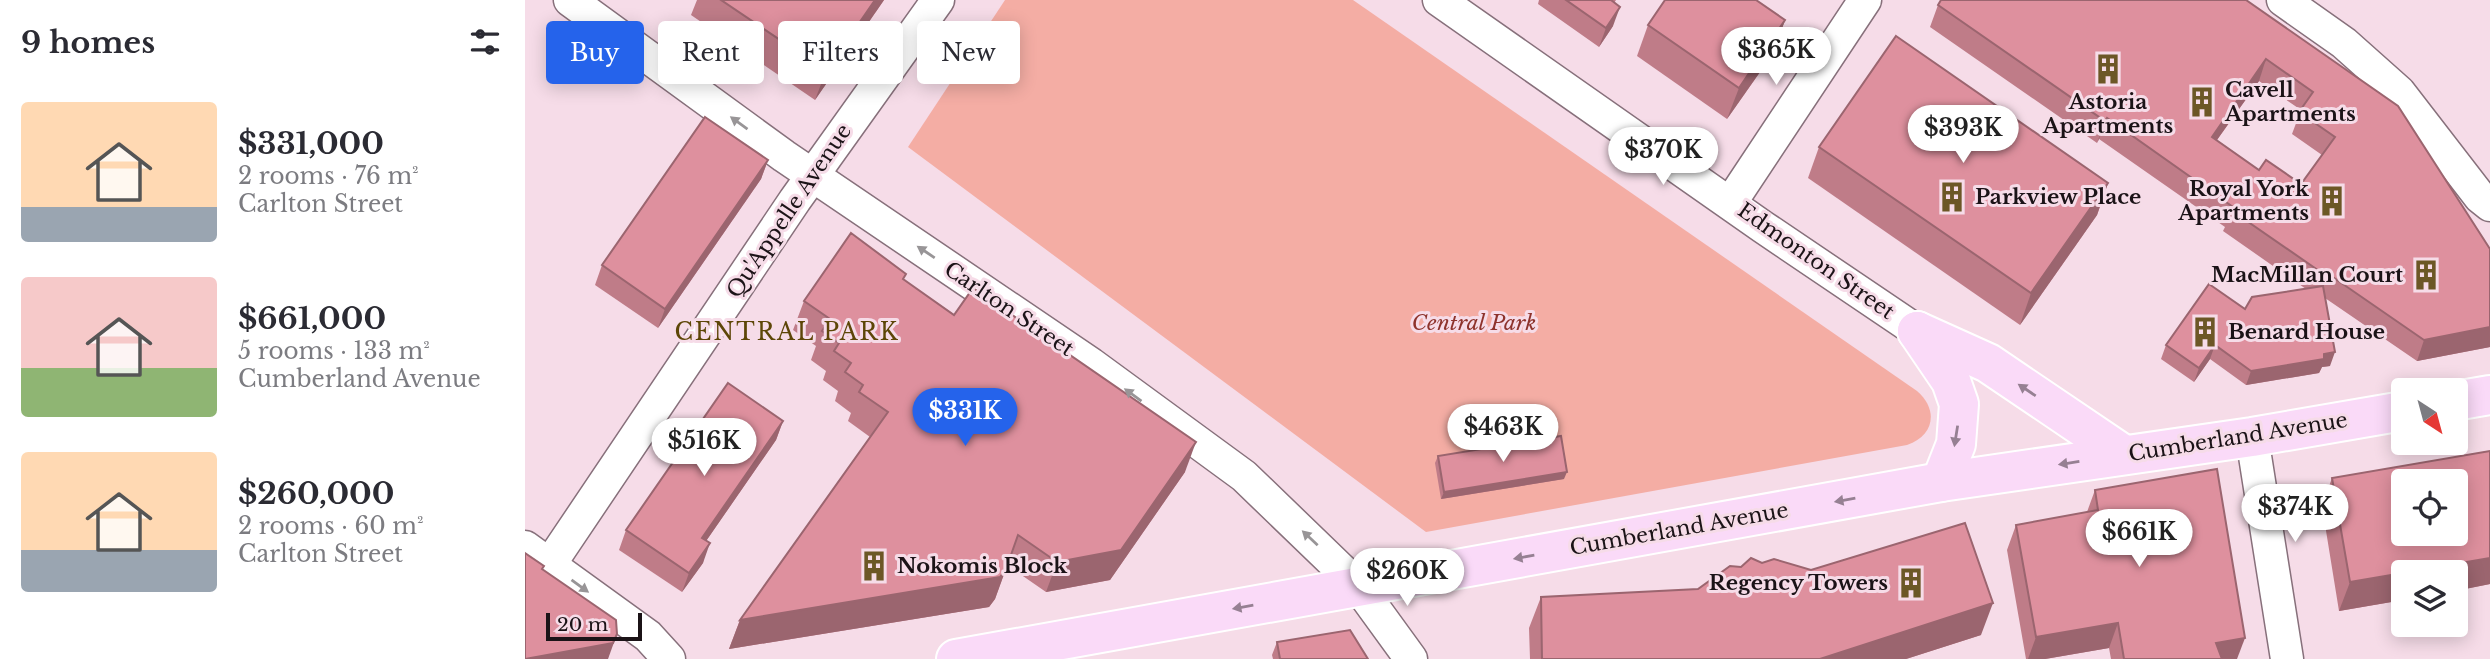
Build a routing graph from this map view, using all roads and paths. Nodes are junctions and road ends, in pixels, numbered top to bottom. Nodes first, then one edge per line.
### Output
1 (570, 0) edge
2 (937, 0) edge
3 (1439, 0) edge
4 (1865, 0) edge
5 (2283, 0) edge
6 (812, 176) junction
7 (1731, 202) junction
8 (2487, 208) edge
9 (1917, 331) junction
10 (2490, 395) edge
11 (2468, 399) edge
12 (2391, 413) edge
13 (2252, 438) junction
14 (2124, 454) junction
15 (1941, 482) junction
16 (525, 547) edge
17 (551, 564) junction
18 (1358, 586) junction
19 (669, 659) edge
20 (956, 659) edge
21 (1411, 659) edge
22 (2287, 659) edge

6 -> 1 street, Carlton Street
2 - 6 street, Qu'Appelle Avenue
3 - 7 street, Edmonton Street
4 - 7 street
5 - 8 street
6 - 17 street, Qu'Appelle Avenue
18 -> 6 street, Carlton Street
7 - 9 street, Edmonton Street
14 -> 9 main road
9 -> 15 main road
10 - 11 main road
12 - 13 main road, Cumberland Avenue
13 - 14 main road, Cumberland Avenue
13 - 22 street
14 -> 15 main road, Cumberland Avenue
15 -> 18 main road, Cumberland Avenue
16 - 17 street
17 -> 19 street
18 -> 20 main road, Cumberland Avenue
18 - 21 street, Carlton Street

